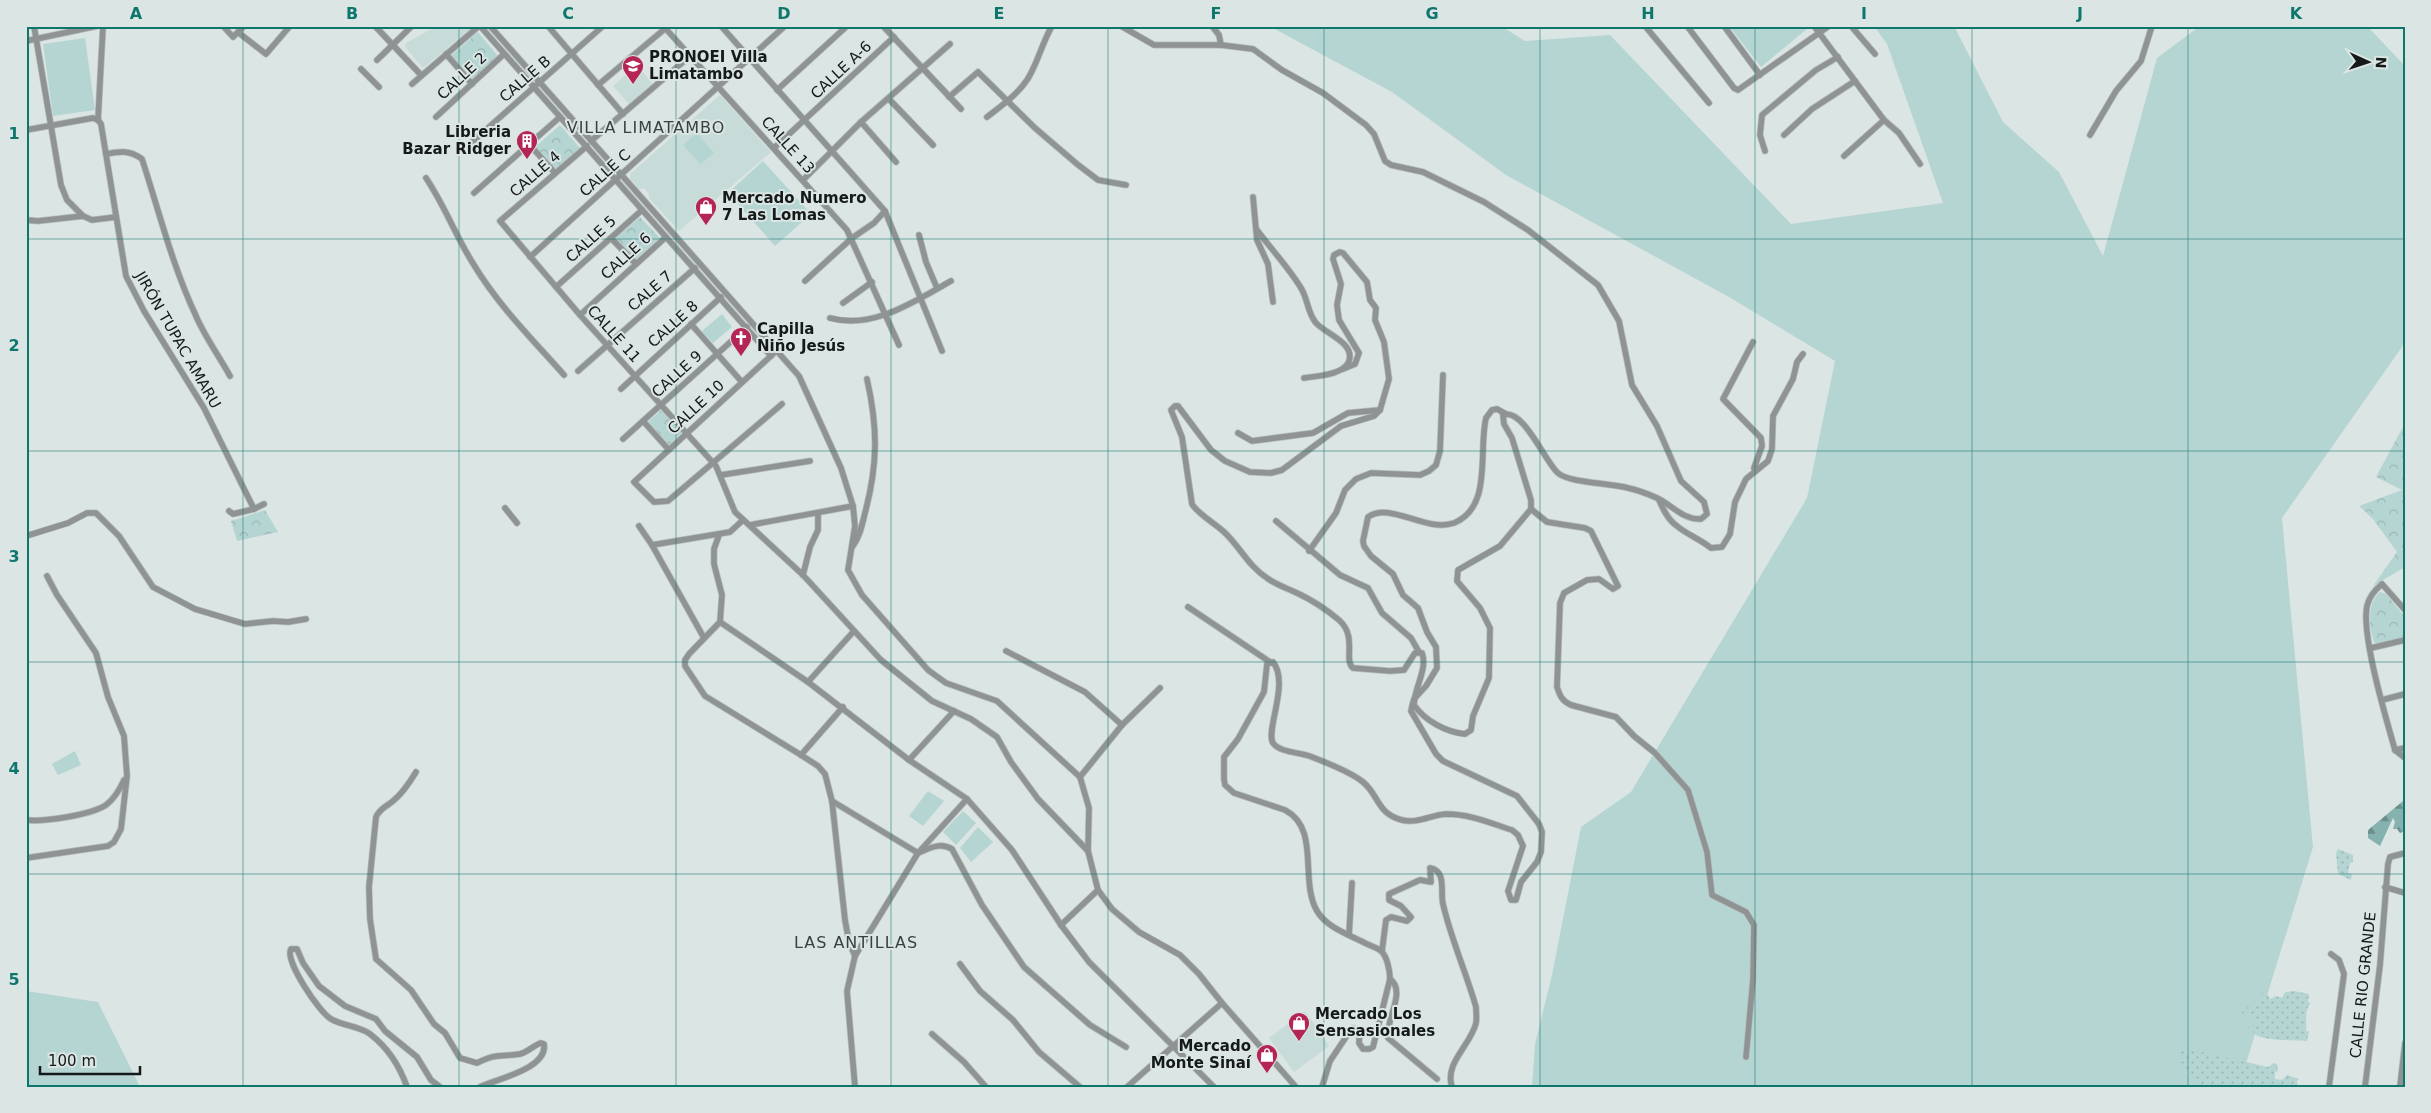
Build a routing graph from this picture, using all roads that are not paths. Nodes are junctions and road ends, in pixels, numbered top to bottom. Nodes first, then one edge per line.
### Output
1 (34, 26) edge
2 (97, 26) edge
3 (103, 26) edge
4 (223, 26) edge
5 (244, 26) edge
6 (290, 26) edge
7 (375, 26) edge
8 (412, 26) edge
9 (480, 26) edge
10 (490, 26) edge
11 (548, 26) edge
12 (603, 26) edge
13 (785, 26) edge
14 (847, 26) edge
15 (884, 26) edge
16 (1052, 26) edge
17 (1121, 26) edge
18 (1212, 26) edge
19 (1645, 26) edge
20 (1687, 26) edge
21 (1724, 26) edge
22 (1814, 26) edge
23 (1829, 26) edge
24 (1851, 26) edge
25 (2152, 26) edge
26 (667, 27) edge
27 (722, 27) edge
28 (1819, 32) junction
29 (238, 33) junction
30 (894, 37) junction
31 (37, 39) junction
32 (26, 41) edge
33 (392, 44) junction
34 (950, 44) dead end
35 (1221, 45) junction
36 (446, 54) junction
37 (504, 54) junction
38 (1875, 54) dead end
39 (571, 55) junction
40 (690, 56) junction
41 (1838, 57) junction
42 (750, 59) junction
43 (377, 60) dead end
44 (923, 68) junction
45 (361, 69) dead end
46 (421, 75) junction
47 (1760, 75) junction
48 (1855, 81) junction
49 (412, 84) dead end
50 (472, 84) junction
51 (537, 85) junction
52 (598, 86) junction
53 (379, 87) dead end
54 (720, 88) junction
55 (777, 90) junction
56 (949, 97) junction
57 (889, 99) junction
58 (1008, 101) junction
59 (1709, 103) dead end
60 (960, 109) dead end
61 (623, 114) junction
62 (436, 117) dead end
63 (560, 117) junction
64 (987, 117) dead end
65 (98, 120) junction
66 (1884, 120) junction
67 (804, 121) junction
68 (861, 122) junction
69 (51, 126) junction
70 (26, 130) edge
71 (1784, 135) dead end
72 (2090, 135) dead end
73 (592, 141) junction
74 (529, 144) junction
75 (933, 145) dead end
76 (587, 146) junction
77 (774, 148) junction
78 (463, 150) dead end
79 (831, 151) junction
80 (1765, 151) dead end
81 (106, 154) junction
82 (1844, 156) dead end
83 (896, 162) dead end
84 (1920, 164) dead end
85 (555, 173) junction
86 (621, 175) junction
87 (426, 178) dead end
88 (615, 180) junction
89 (803, 180) junction
90 (1126, 185) dead end
91 (474, 193) dead end
92 (1253, 197) dead end
93 (642, 210) junction
94 (885, 212) junction
95 (83, 216) junction
96 (116, 217) junction
97 (26, 220) edge
98 (500, 221) joint
99 (1257, 230) junction
100 (919, 235) dead end
101 (666, 237) junction
102 (611, 238) junction
103 (852, 238) junction
104 (530, 257) junction
105 (636, 264) junction
106 (695, 268) junction
107 (951, 280) dead end
108 (805, 281) dead end
109 (872, 282) junction
110 (556, 287) junction
111 (937, 288) junction
112 (721, 297) junction
113 (920, 298) junction
114 (1273, 302) dead end
115 (843, 303) dead end
116 (580, 314) junction
117 (885, 314) junction
118 (830, 318) dead end
119 (691, 324) junction
120 (747, 327) junction
121 (1753, 342) dead end
122 (607, 345) junction
123 (899, 345) dead end
124 (776, 350) junction
125 (942, 351) dead end
126 (717, 354) junction
127 (1803, 354) dead end
128 (771, 356) junction
129 (1343, 369) junction
130 (578, 371) dead end
131 (564, 375) dead end
132 (1443, 375) dead end
133 (230, 376) dead end
134 (635, 376) junction
135 (1304, 378) dead end
136 (867, 379) dead end
137 (741, 381) junction
138 (621, 389) dead end
139 (782, 404) dead end
140 (660, 405) junction
141 (1380, 410) junction
142 (1506, 414) junction
143 (643, 421) junction
144 (686, 433) junction
145 (1238, 433) dead end
146 (623, 438) dead end
147 (669, 450) junction
148 (810, 461) dead end
149 (712, 462) junction
150 (1752, 473) junction
151 (721, 475) junction
152 (1658, 498) junction
153 (264, 504) dead end
154 (853, 506) junction
155 (505, 508) dead end
156 (254, 509) junction
157 (1531, 509) junction
158 (229, 511) dead end
159 (818, 513) junction
160 (743, 520) junction
161 (1276, 521) dead end
162 (517, 523) dead end
163 (750, 525) junction
164 (639, 526) dead end
165 (719, 535) junction
166 (26, 536) edge
167 (652, 545) junction
168 (852, 548) junction
169 (1309, 551) junction
170 (803, 575) junction
171 (47, 576) dead end
172 (1188, 607) dead end
173 (2405, 610) edge
174 (306, 619) dead end
175 (720, 622) junction
176 (854, 631) junction
177 (704, 638) junction
178 (2405, 640) edge
179 (2371, 648) junction
180 (1006, 651) dead end
181 (1419, 652) junction
182 (1270, 662) junction
183 (808, 682) junction
184 (1160, 688) dead end
185 (2405, 694) edge
186 (1414, 700) junction
187 (2382, 700) junction
188 (842, 707) junction
189 (954, 711) junction
190 (1122, 725) junction
191 (2405, 748) edge
192 (2395, 750) junction
193 (801, 755) junction
194 (2405, 758) edge
195 (909, 760) junction
196 (416, 772) dead end
197 (127, 776) junction
198 (1080, 777) junction
199 (967, 799) junction
200 (832, 801) junction
201 (26, 820) edge
202 (1088, 851) junction
203 (918, 853) junction
204 (2405, 853) edge
205 (26, 858) edge
206 (1352, 883) dead end
207 (2385, 887) junction
208 (1098, 890) junction
209 (2405, 893) edge
210 (1061, 925) junction
211 (1349, 935) junction
212 (1382, 951) junction
213 (2331, 954) dead end
214 (855, 956) junction
215 (960, 964) dead end
216 (1390, 979) junction
217 (1222, 1003) junction
218 (932, 1034) dead end
219 (2405, 1043) edge
220 (1174, 1046) junction
221 (1126, 1048) dead end
222 (1746, 1057) dead end
223 (1436, 1079) dead end
224 (407, 1087) edge
225 (440, 1087) edge
226 (480, 1087) edge
227 (856, 1087) edge
228 (986, 1087) edge
229 (1080, 1087) edge
230 (1127, 1087) edge
231 (1214, 1087) edge
232 (1296, 1087) edge
233 (1322, 1087) edge
234 (1452, 1087) edge
235 (2330, 1087) edge
236 (2365, 1087) edge
237 (2400, 1087) edge

1 - 31 street
2 - 31 street
3 - 65 street, JIRÓN TUPAC AMARU
4 - 29 street
5 - 29 street
6 - 29 street
7 - 33 street
8 - 33 street
9 - 36 street
9 - 37 street
10 - 51 street
11 - 39 street
12 - 39 street, CALLE B
13 - 42 street
14 - 55 street
15 - 30 street
16 - 58 street
17 - 35 street
18 - 35 street
19 - 59 street
20 - 47 street
21 - 47 street
22 - 28 street
23 - 28 street
24 - 38 street
25 - 72 street
26 - 40 street, CALLE 13
26 - 52 street
27 - 42 street
28 - 41 street
28 - 47 street
30 - 44 street
30 - 67 street, CALLE A-6
31 - 32 street
31 - 69 street
33 - 43 street
33 - 46 street
34 - 44 street
35 - 152 street
36 - 46 street
36 - 50 street
37 - 50 street, CALLE 2
37 - 51 street
39 - 51 street, CALLE B
39 - 52 street
40 - 54 street, CALLE 13
40 - 61 street
41 - 48 street
41 - 80 street
42 - 54 street
42 - 55 street
44 - 56 street
44 - 57 street
45 - 53 street
46 - 49 street
48 - 66 street
48 - 71 street
50 - 62 street, CALLE 2
51 - 63 street
51 - 73 street
51 - 78 street, CALLE B
52 - 61 street
54 - 77 street, CALLE 13
54 - 86 street, CALLE C
55 - 67 street
56 - 58 street
56 - 60 street
57 - 68 street
57 - 75 street
58 - 64 street
58 - 90 street
61 - 73 street
63 - 74 street
63 - 76 street
65 - 69 street
65 - 81 street, JIRÓN TUPAC AMARU
66 - 82 street
66 - 84 street
67 - 77 street, CALLE A-6
67 - 79 street
68 - 79 street
68 - 83 street
69 - 70 street
69 - 95 street
73 - 86 street
74 - 85 street
74 - 91 street
76 - 85 street, CALLE 4
76 - 88 street
77 - 89 street, CALLE 13
79 - 89 street
79 - 94 street
81 - 96 street, JIRÓN TUPAC AMARU
81 - 133 street
85 - 98 street, CALLE 4
86 - 88 street, CALLE C
86 - 124 street
87 - 131 street
88 - 93 street
88 - 104 street, CALLE C
89 - 103 street, CALLE 13
92 - 99 street
93 - 101 street
93 - 102 street, CALLE 5
94 - 103 street
94 - 113 street
95 - 96 street
95 - 97 street
96 - 156 street, JIRÓN TUPAC AMARU
98 - 104 street, CALLE 11
99 - 114 street
99 - 129 street
100 - 111 street
101 - 105 street, CALLE 6
101 - 106 street
102 - 105 street
102 - 110 street, CALLE 5
103 - 108 street
103 - 109 street, CALLE 13
104 - 110 street, CALLE 11
105 - 116 street, CALLE 6
106 - 112 street
106 - 122 street, CALE 7
107 - 111 street
109 - 115 street
109 - 117 street, CALLE 13
110 - 116 street, CALLE 11
111 - 113 street
112 - 119 street, CALLE 8
112 - 120 street
113 - 117 street
113 - 125 street
116 - 122 street, CALLE 11
117 - 118 street
117 - 123 street, CALLE 13
119 - 126 street
119 - 134 street, CALLE 8
120 - 126 street, CALLE 9
120 - 128 street
121 - 150 street
122 - 130 street, CALE 7
122 - 134 street, CALLE 11
124 - 128 street, CALLE 10
124 - 154 street
126 - 137 street
126 - 140 street, CALLE 9
127 - 150 street
128 - 137 street, CALLE 10
129 - 135 street
129 - 141 street
132 - 169 street
134 - 138 street, CALLE 8
134 - 140 street, CALLE 11
136 - 168 street
137 - 144 street, CALLE 10
139 - 149 street
140 - 143 street, CALLE 9
140 - 144 street, CALLE 11
141 - 145 street
141 - 181 street
142 - 152 street
142 - 157 street
142 - 186 street
143 - 146 street, CALLE 9
143 - 147 street
144 - 147 street, CALLE 10
144 - 149 street, CALLE 11
147 - 149 street, CALLE 10
148 - 151 street
149 - 151 street, CALLE 11
150 - 152 street
151 - 160 street, CALLE 11
153 - 156 street
154 - 159 street
154 - 168 street
155 - 162 street
156 - 158 street
157 - 186 street
157 - 222 street
159 - 163 street
159 - 170 street
160 - 163 street
160 - 165 street
161 - 169 street
163 - 170 street
164 - 167 street
165 - 167 street
165 - 175 street
166 - 174 street
167 - 177 street
168 - 198 street
169 - 181 street
170 - 176 street
171 - 197 street
172 - 182 street
173 - 179 street
175 - 177 street
175 - 183 street
176 - 183 street
176 - 189 street
177 - 193 street
178 - 179 street
179 - 187 street
180 - 190 street
181 - 186 street
182 - 186 street
182 - 211 street
183 - 188 street
184 - 190 street
185 - 187 street
187 - 192 street
188 - 193 street
188 - 195 street
189 - 195 street
189 - 202 street
190 - 198 street
191 - 192 street
192 - 194 street
193 - 200 street
195 - 199 street
196 - 226 street
197 - 201 street
197 - 205 street
198 - 202 street
199 - 203 street
199 - 210 street
200 - 203 street
200 - 214 street
202 - 208 street
203 - 214 street
203 - 221 street
204 - 207 street, CALLE RIO GRANDE
206 - 211 street
207 - 209 street
207 - 236 street, CALLE RIO GRANDE
208 - 210 street
208 - 217 street
210 - 220 street
211 - 212 street
212 - 216 street
212 - 234 street
213 - 235 street
214 - 227 street
215 - 229 street
216 - 223 street
216 - 233 street
217 - 220 street
217 - 232 street
218 - 228 street
219 - 237 street
220 - 230 street
220 - 231 street
224 - 225 street

